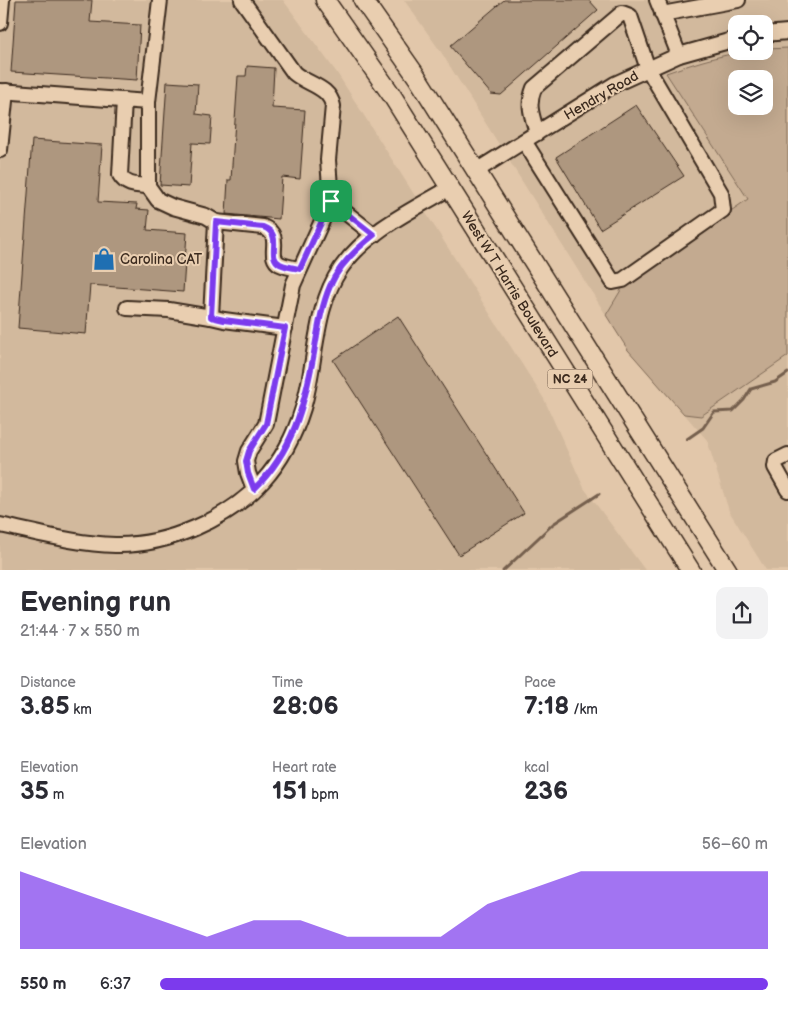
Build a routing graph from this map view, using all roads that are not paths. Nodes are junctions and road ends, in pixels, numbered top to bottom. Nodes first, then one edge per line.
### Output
1 (2, 0) edge
2 (160, 0) edge
3 (242, 0) edge
4 (325, 0) edge
5 (363, 0) edge
6 (656, 0) edge
7 (738, 0) edge
8 (662, 14) junction
9 (0, 23) edge
10 (788, 32) edge
11 (773, 33) edge
12 (728, 41) edge
13 (679, 55) junction
14 (648, 69) junction
15 (3, 91) edge
16 (124, 100) junction
17 (148, 102) junction
18 (537, 133) junction
19 (524, 141) junction
20 (0, 150) edge
21 (476, 171) junction
22 (148, 186) junction
23 (450, 188) junction
24 (331, 201) junction
25 (216, 222) junction
26 (374, 235) junction
27 (300, 269) junction
28 (127, 308) dead end
29 (211, 317) junction
30 (285, 328) junction
31 (788, 455) edge
32 (254, 489) junction
33 (788, 490) edge
34 (0, 525) edge
35 (691, 570) edge
36 (728, 570) edge

1 - 9 street
2 - 17 street
3 - 24 street
4 - 23 main road, West W T Harris Boulevard / NC 24
5 - 21 main road, NC 24
6 - 8 street
7 - 8 street
8 - 13 street
10 - 11 street
12 - 13 street, Hendry Road
13 - 14 street, Hendry Road
14 - 18 street, Hendry Road
14 - 18 street
14 - 19 street
15 - 16 street
15 - 20 street
16 - 17 street
16 - 22 street
17 - 22 street
18 - 19 street, Hendry Road
19 - 21 street, Hendry Road
21 - 36 main road, NC 24
22 - 25 street
23 - 26 street
23 - 35 main road, West W T Harris Boulevard / NC 24
24 - 26 street
24 - 27 street
25 - 27 street
25 - 29 street
26 - 32 street
27 - 30 street
28 - 29 street
29 - 30 street
30 - 32 street
31 - 33 street
32 - 34 street

